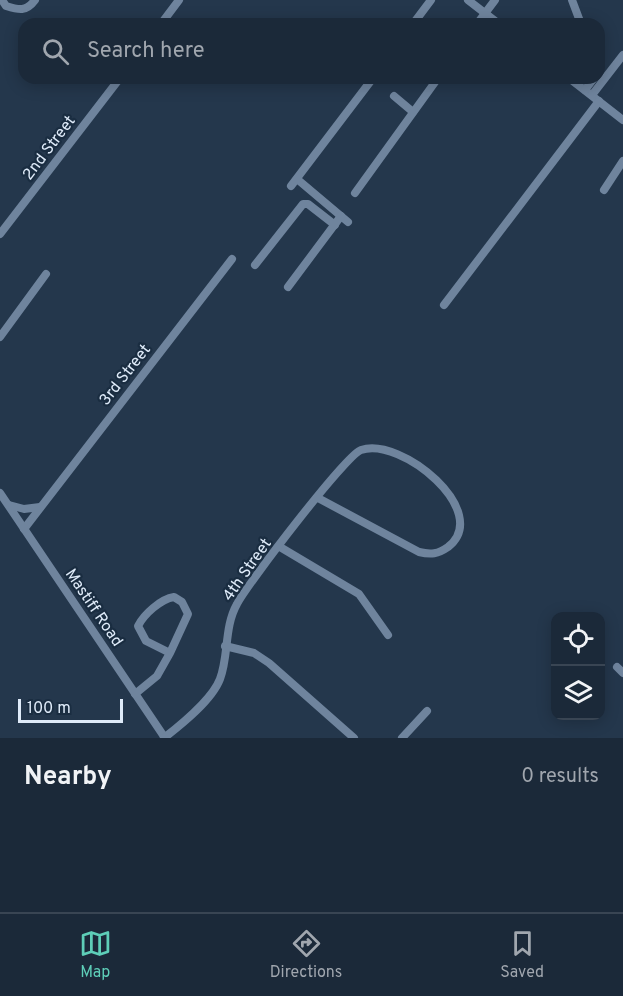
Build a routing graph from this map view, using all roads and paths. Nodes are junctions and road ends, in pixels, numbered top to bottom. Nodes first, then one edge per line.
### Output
1 (2, 0) edge
2 (35, 0) edge
3 (179, 0) edge
4 (431, 0) edge
5 (468, 0) edge
6 (495, 0) edge
7 (572, 0) edge
8 (485, 13) junction
9 (166, 18) edge
10 (418, 18) edge
11 (481, 18) edge
12 (491, 18) edge
13 (579, 18) edge
14 (623, 55) edge
15 (605, 75) edge
16 (115, 84) edge
17 (368, 84) edge
18 (434, 84) edge
19 (577, 84) edge
20 (592, 84) edge
21 (597, 84) edge
22 (589, 93) junction
23 (394, 96) dead end
24 (599, 102) junction
25 (413, 112) junction
26 (623, 120) edge
27 (623, 161) edge
28 (604, 190) dead end
29 (355, 193) dead end
30 (335, 225) junction
31 (0, 234) edge
32 (232, 259) dead end
33 (255, 265) dead end
34 (46, 274) dead end
35 (288, 287) dead end
36 (444, 305) dead end
37 (0, 337) edge
38 (0, 493) edge
39 (318, 498) junction
40 (8, 505) junction
41 (40, 507) junction
42 (24, 529) junction
43 (280, 547) junction
44 (388, 635) dead end
45 (225, 646) junction
46 (170, 653) junction
47 (135, 694) junction
48 (427, 711) dead end
49 (165, 738) edge
50 (354, 738) edge
51 (402, 738) edge

1 - 2 street
3 - 9 street
4 - 10 street
5 - 8 street
6 - 8 street
7 - 13 street
8 - 11 street
8 - 12 street
14 - 15 street
16 - 31 street, 2nd Street
17 - 30 street
18 - 25 street
19 - 22 street
20 - 22 street
21 - 22 street
22 - 24 street
23 - 25 street
24 - 26 street
24 - 36 street
25 - 29 street
27 - 28 street
30 - 33 street
30 - 35 street
32 - 41 street, 3rd Street
34 - 37 street
38 - 40 street, Mastiff Road
39 - 39 street, 4th Street
39 - 43 street, 4th Street
40 - 41 street
40 - 42 street, Mastiff Road
41 - 42 street, 3rd Street
42 - 47 street, Mastiff Road
43 - 44 street
43 - 45 street, 4th Street
45 - 49 street, 4th Street
45 - 50 street
46 - 46 street
46 - 47 street
47 - 49 street, Mastiff Road
48 - 51 street

